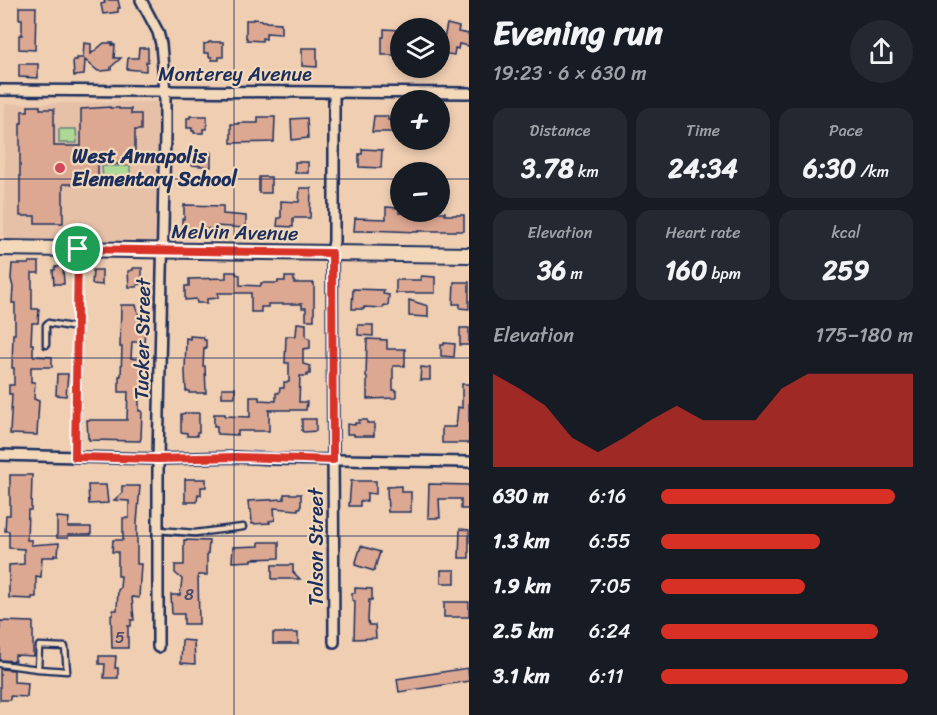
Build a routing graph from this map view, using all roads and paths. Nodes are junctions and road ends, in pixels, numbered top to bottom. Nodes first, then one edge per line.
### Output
1 (141, 0) edge
2 (0, 90) edge
3 (165, 92) junction
4 (334, 92) junction
5 (469, 93) edge
6 (0, 248) edge
7 (78, 249) junction
8 (162, 250) junction
9 (332, 253) junction
10 (469, 255) edge
11 (77, 328) junction
12 (46, 345) dead end
13 (0, 455) edge
14 (75, 457) junction
15 (158, 459) junction
16 (333, 460) junction
17 (469, 462) edge
18 (243, 527) dead end
19 (158, 530) junction
20 (334, 642) dead end
21 (158, 647) dead end
22 (0, 664) edge
23 (38, 669) junction

1 - 3 street, Tucker Street
2 - 3 street, Monterey Avenue
3 - 4 street, Monterey Avenue
3 - 8 street, Tucker Street
4 - 5 street, Monterey Avenue
4 - 9 street, Tolson Street
6 - 7 street, Melvin Avenue
7 - 8 street, Melvin Avenue
7 - 11 lane
8 - 9 street, Melvin Avenue
8 - 15 street, Tucker Street
9 - 10 street, Melvin Avenue
9 - 16 street, Tolson Street
11 - 12 lane
11 - 14 lane
13 - 14 street
14 - 15 street
15 - 16 street
15 - 19 street, Tucker Street
16 - 17 street
16 - 20 street, Tolson Street
18 - 19 lane
19 - 21 street, Tucker Street
22 - 23 lane
23 - 23 lane

